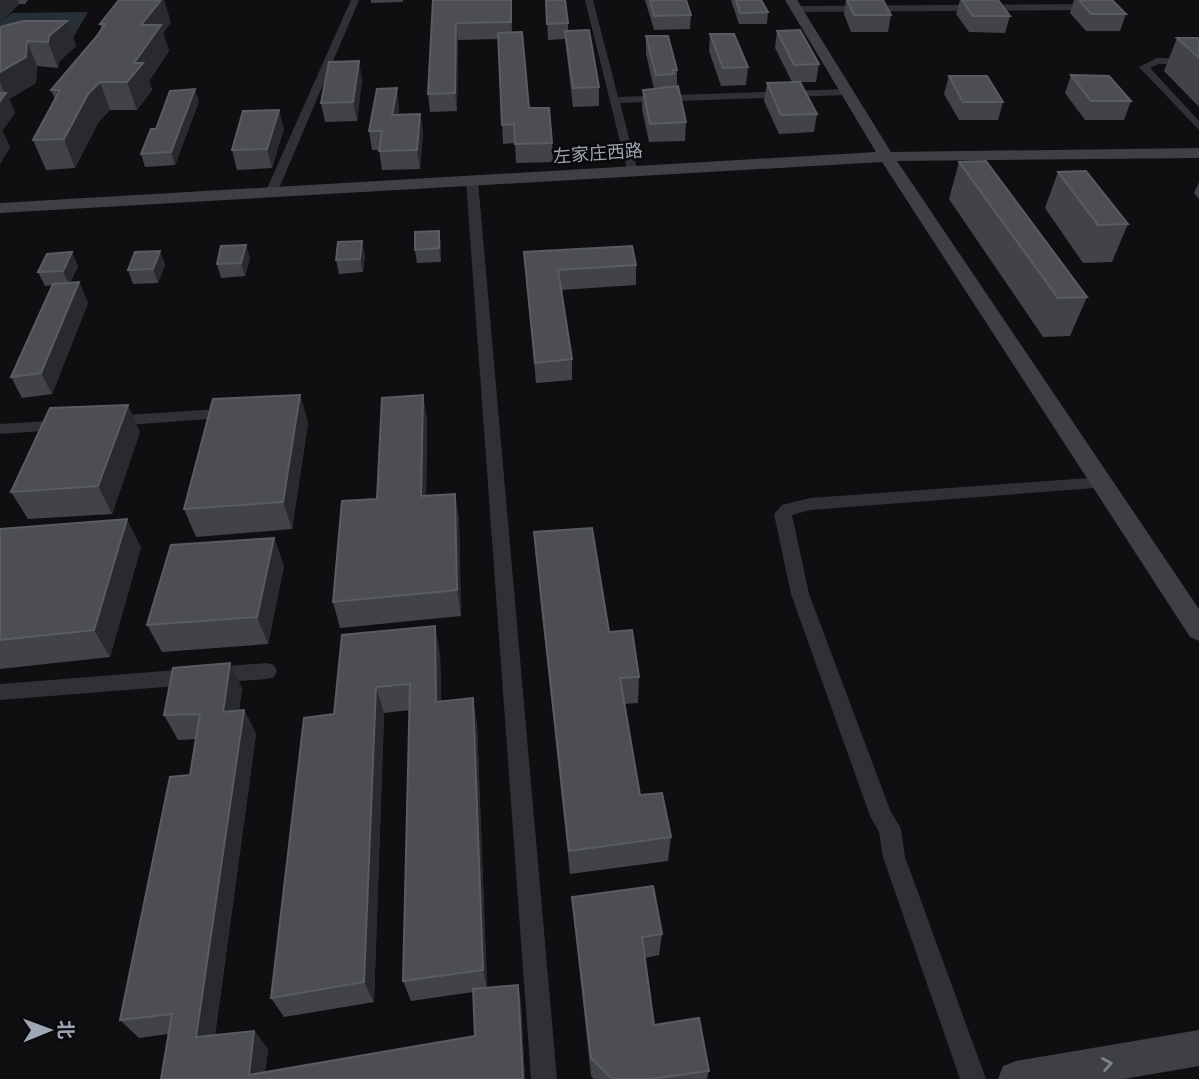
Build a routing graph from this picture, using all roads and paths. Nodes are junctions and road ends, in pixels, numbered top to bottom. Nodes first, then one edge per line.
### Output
1 (355, 0) edge
2 (589, 0) edge
3 (1104, 0) edge
4 (793, 5) edge
5 (1199, 61) edge
6 (846, 92) junction
7 (614, 100) junction
8 (1199, 127) edge
9 (1199, 153) edge
10 (886, 156) junction
11 (632, 172) junction
12 (472, 181) junction
13 (271, 192) junction
14 (0, 208) edge
15 (239, 413) edge
16 (0, 429) edge
17 (1102, 483) junction
18 (1199, 630) edge
19 (267, 671) dead end
20 (0, 692) edge
21 (1199, 1048) edge
22 (544, 1079) edge
23 (974, 1079) edge
24 (1016, 1079) edge

1 - 13 street
2 - 7 street
3 - 4 street
4 - 6 street
5 - 8 street
6 - 7 street
6 - 10 street
7 - 11 street
9 - 10 street, 左家庄西路
10 - 11 street, 左家庄西路
10 - 17 street
11 - 12 street, 左家庄西路
12 - 13 street, 左家庄西路
12 - 22 street
13 - 14 street, 左家庄西路
15 - 16 street
17 - 18 street
17 - 23 street
19 - 20 street
24 -> 21 street

